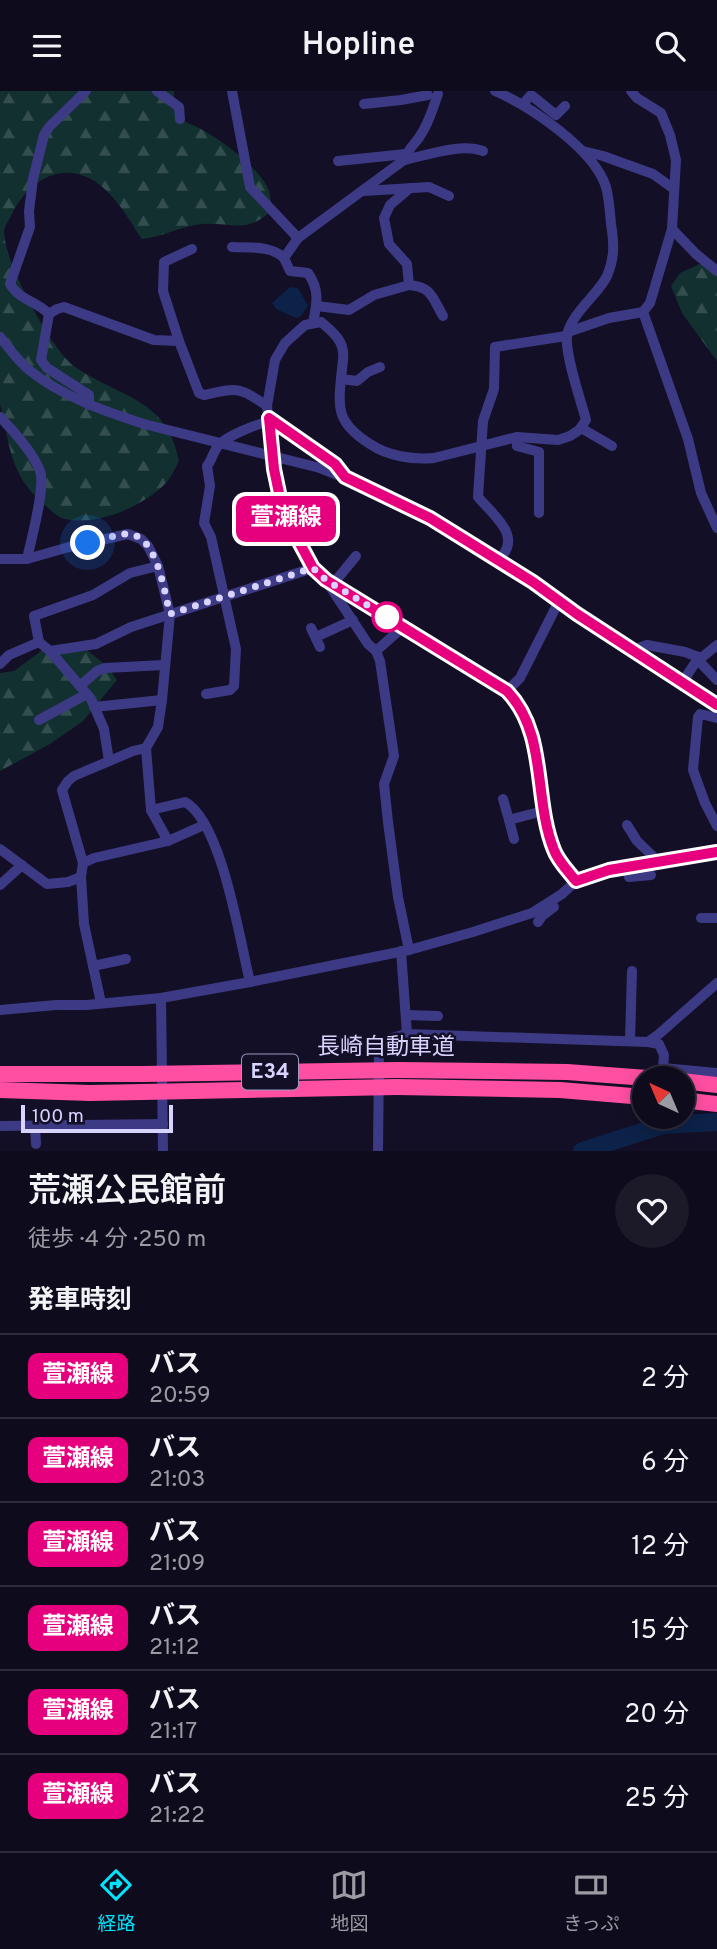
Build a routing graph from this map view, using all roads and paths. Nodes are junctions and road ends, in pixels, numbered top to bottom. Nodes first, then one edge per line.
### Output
1 (86, 91) edge
2 (157, 91) edge
3 (232, 91) edge
4 (496, 91) edge
5 (631, 91) edge
6 (435, 93) edge
7 (363, 104) dead end
8 (523, 104) junction
9 (565, 106) dead end
10 (180, 119) dead end
11 (582, 151) junction
12 (483, 152) dead end
13 (405, 157) junction
14 (338, 161) dead end
15 (410, 188) junction
16 (674, 189) junction
17 (364, 191) junction
18 (449, 196) dead end
19 (672, 229) junction
20 (298, 238) junction
21 (232, 247) dead end
22 (192, 249) dead end
23 (284, 258) junction
24 (717, 271) edge
25 (409, 285) junction
26 (317, 306) junction
27 (643, 311) junction
28 (50, 314) junction
29 (443, 316) dead end
30 (313, 323) junction
31 (567, 334) junction
32 (0, 337) edge
33 (179, 341) junction
34 (380, 367) dead end
35 (341, 379) junction
36 (89, 405) junction
37 (269, 415) junction
38 (0, 417) edge
39 (581, 428) junction
40 (517, 437) junction
41 (480, 445) junction
42 (612, 446) dead end
43 (345, 477) junction
44 (539, 513) dead end
45 (717, 528) edge
46 (356, 555) dead end
47 (0, 559) edge
48 (27, 559) junction
49 (498, 560) junction
50 (158, 566) junction
51 (313, 568) junction
52 (330, 582) junction
53 (223, 597) junction
54 (559, 601) junction
55 (170, 614) junction
56 (353, 619) junction
57 (403, 627) junction
58 (316, 637) dead end
59 (39, 642) junction
60 (717, 645) edge
61 (632, 650) junction
62 (50, 651) junction
63 (376, 651) junction
64 (700, 659) junction
65 (0, 664) edge
66 (164, 666) junction
67 (717, 680) edge
68 (682, 683) junction
69 (83, 690) junction
70 (507, 691) junction
71 (205, 694) dead end
72 (162, 700) junction
73 (717, 705) edge
74 (94, 707) junction
75 (717, 718) edge
76 (39, 720) dead end
77 (146, 748) junction
78 (109, 761) junction
79 (503, 799) dead end
80 (151, 810) junction
81 (543, 810) junction
82 (509, 820) junction
83 (204, 825) junction
84 (627, 825) dead end
85 (717, 826) edge
86 (514, 839) dead end
87 (168, 841) junction
88 (0, 849) edge
89 (717, 852) edge
90 (658, 861) junction
91 (83, 863) junction
92 (22, 865) junction
93 (626, 868) junction
94 (651, 875) dead end
95 (81, 877) junction
96 (576, 881) junction
97 (0, 885) edge
98 (556, 898) junction
99 (701, 918) dead end
100 (717, 918) edge
101 (538, 922) dead end
102 (405, 950) junction
103 (125, 959) dead end
104 (93, 966) junction
105 (632, 971) dead end
106 (250, 982) junction
107 (717, 983) edge
108 (161, 998) junction
109 (101, 1003) junction
110 (0, 1010) edge
111 (406, 1015) junction
112 (438, 1016) dead end
113 (407, 1034) junction
114 (630, 1041) junction
115 (648, 1042) junction
116 (717, 1073) edge
117 (0, 1074) edge
118 (632, 1077) edge
119 (397, 1079) junction
120 (695, 1082) edge
121 (717, 1085) edge
122 (0, 1090) edge
123 (632, 1096) edge
124 (695, 1101) edge
125 (717, 1104) edge
126 (163, 1124) junction
127 (0, 1126) edge
128 (35, 1126) junction
129 (36, 1144) dead end
130 (163, 1151) edge
131 (378, 1151) edge

1 - 28 street
2 - 10 street
3 - 20 street
4 - 8 street
5 - 16 street
6 - 7 street
6 - 13 street
8 - 9 street
8 - 11 street
11 - 16 street
11 - 31 street
12 - 13 street
13 - 14 street
13 - 17 street
15 - 17 street
15 - 18 street
15 - 25 street
16 - 19 street
17 - 20 street
19 - 24 street
19 - 27 street
20 - 23 street
21 - 23 street
22 - 33 street
23 - 26 street
25 - 26 street
25 - 29 street
26 - 30 street
27 - 31 street
27 - 45 street
28 - 33 street
28 - 36 street
30 - 35 street
30 - 37 street
31 - 39 street
31 - 41 street
32 - 36 street
33 - 37 street
34 - 35 street
35 - 41 street
36 - 43 street, bridge
37 - 43 street
37 - 51 street
37 - 53 street
38 - 48 street
39 - 40 street
39 - 42 street
40 - 41 street
40 - 44 street
41 - 49 street
43 - 49 street
46 - 52 street
47 - 48 street
48 - 50 street
49 - 54 street
50 - 55 street
50 - 59 street
51 - 52 street
51 - 53 street
52 - 56 street
52 - 57 street
53 - 55 street
53 - 71 street
54 - 61 street
54 - 70 street
55 - 62 street
55 - 66 street
56 - 58 street
56 - 63 street
57 - 63 street
57 - 70 street
59 - 62 street
59 - 65 street
60 - 64 street
61 - 64 street
61 - 68 street
62 - 69 street
63 - 102 street
64 - 67 street
64 - 68 street
66 - 69 street
66 - 72 street
68 - 73 street
69 - 74 street
69 - 76 street
70 - 81 street
72 - 74 street
72 - 77 street
74 - 78 street
75 - 85 street
77 - 78 street
77 - 80 street
78 - 91 street
79 - 82 street
80 - 83 street
80 - 87 street
81 - 82 street
81 - 96 street
82 - 86 street
83 - 87 street
83 - 106 street
84 - 90 street
87 - 91 street
88 - 92 street
89 - 90 street
90 - 93 street
91 - 95 street
92 - 95 street
92 - 97 street
93 - 94 street
93 - 96 street
95 - 104 street
96 - 98 street
98 - 101 street
98 - 102 street
99 - 100 street
102 - 106 street
102 - 111 street
103 - 104 street
104 - 109 street
105 - 114 street
106 - 108 street
107 - 115 street
108 - 109 street
108 - 126 street
109 - 110 street
111 - 112 street
111 - 113 street
113 - 114 street
113 - 131 street
114 - 115 street
115 - 116 street
117 - 119 highway, 長崎自動車道 / E34, bridge
118 - 119 highway, 長崎自動車道 / E34
119 - 122 highway, 長崎自動車道 / E34, bridge
119 - 123 highway, 長崎自動車道 / E34
120 - 121 highway
124 - 125 highway
126 - 128 street
126 - 130 street
127 - 128 street
128 - 129 street

